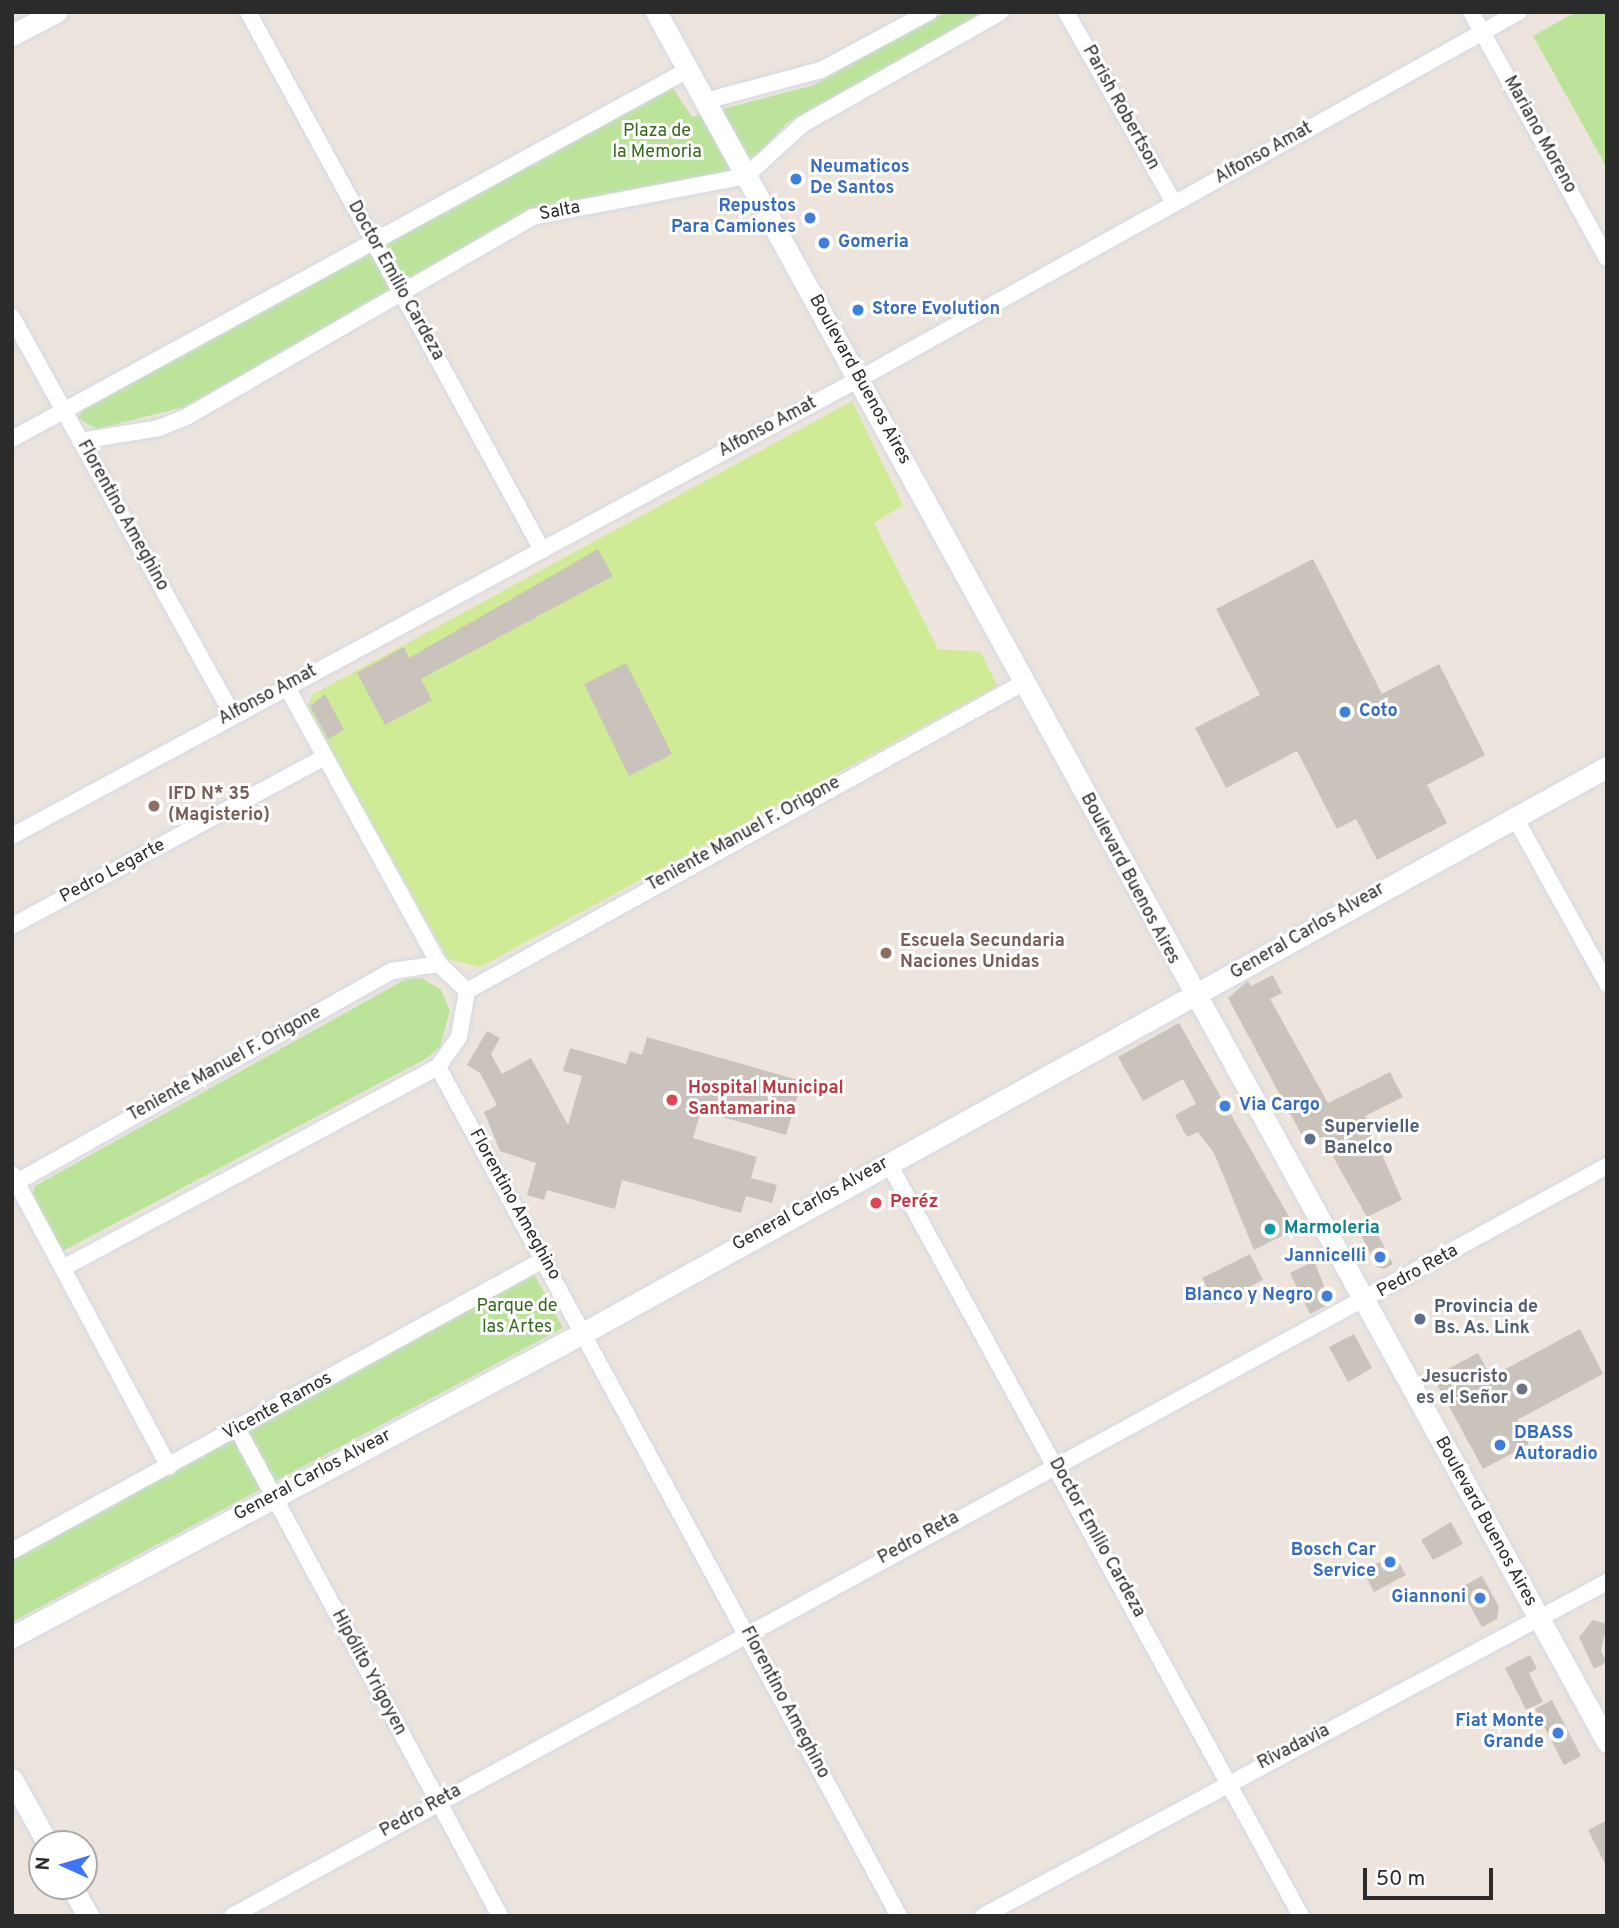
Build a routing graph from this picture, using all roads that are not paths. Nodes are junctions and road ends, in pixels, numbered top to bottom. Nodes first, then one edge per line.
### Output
1 (56, 12) edge
2 (248, 12) edge
3 (656, 12) edge
4 (929, 12) edge
5 (1001, 12) edge
6 (1066, 12) edge
7 (1471, 12) edge
8 (1519, 12) edge
9 (1483, 32) junction
10 (12, 35) edge
11 (688, 70) junction
12 (705, 101) junction
13 (746, 176) junction
14 (1174, 204) junction
15 (374, 242) junction
16 (1607, 258) edge
17 (402, 293) junction
18 (12, 317) edge
19 (859, 379) junction
20 (62, 412) junction
21 (12, 439) edge
22 (80, 441) junction
23 (542, 550) junction
24 (1023, 683) junction
25 (286, 686) junction
26 (233, 715) junction
27 (324, 757) junction
28 (1607, 767) edge
29 (1514, 816) junction
30 (12, 836) edge
31 (12, 926) edge
32 (439, 964) junction
33 (1607, 984) edge
34 (467, 990) junction
35 (1193, 998) junction
36 (438, 1067) junction
37 (888, 1162) junction
38 (1607, 1166) edge
39 (15, 1178) edge
40 (543, 1260) junction
41 (63, 1268) junction
42 (1362, 1303) junction
43 (585, 1332) junction
44 (238, 1430) junction
45 (1056, 1464) junction
46 (169, 1467) junction
47 (273, 1496) junction
48 (12, 1551) edge
49 (1607, 1582) edge
50 (1540, 1620) junction
51 (746, 1634) junction
52 (12, 1637) edge
53 (1607, 1742) edge
54 (12, 1779) edge
55 (1229, 1782) junction
56 (439, 1802) junction
57 (40, 1830) edge
58 (79, 1900) edge
59 (88, 1916) edge
60 (232, 1916) edge
61 (500, 1916) edge
62 (899, 1916) edge
63 (983, 1916) edge
64 (1301, 1916) edge

1 - 10 main road
2 - 15 street, Doctor Emilio Cardeza
3 - 11 main road, Boulevard Buenos Aires
4 - 12 street
5 - 13 street
6 - 14 street, Parish Robertson
7 - 9 street, Mariano Moreno
8 - 9 street, Alfonso Amat
9 - 14 street, Alfonso Amat
9 - 16 street, Mariano Moreno
11 - 12 main road, Boulevard Buenos Aires
11 - 15 street
12 - 13 main road, Boulevard Buenos Aires
13 - 17 street, Salta
13 - 19 main road, Boulevard Buenos Aires
14 - 19 street, Alfonso Amat
15 - 17 street, Doctor Emilio Cardeza
15 - 20 street
17 - 22 street, Salta
17 - 23 street, Doctor Emilio Cardeza
18 - 20 street, Florentino Ameghino
19 - 23 street, Alfonso Amat
19 - 24 main road, Boulevard Buenos Aires
20 - 21 street
20 - 22 street, Florentino Ameghino
22 - 26 street, Florentino Ameghino
23 - 25 street, Alfonso Amat
24 - 34 street, Teniente Manuel F. Origone
24 - 35 main road, Boulevard Buenos Aires
25 - 26 street, Alfonso Amat
25 - 27 street
26 - 30 street, Alfonso Amat
27 - 31 street, Pedro Legarte
27 - 32 street
28 - 29 main road, General Carlos Alvear
29 - 33 street
29 - 35 main road, General Carlos Alvear
32 - 34 street
32 - 39 street, Teniente Manuel F. Origone
34 - 36 street
35 - 37 main road, General Carlos Alvear
35 - 42 main road, Boulevard Buenos Aires
36 - 40 street, Florentino Ameghino
36 - 41 street
37 - 43 main road, General Carlos Alvear
37 - 45 street, Doctor Emilio Cardeza
38 - 42 street, Pedro Reta
39 - 41 street
40 - 43 street, Florentino Ameghino
40 - 44 street, Vicente Ramos
41 - 46 street
42 - 45 street, Pedro Reta
42 - 50 main road, Boulevard Buenos Aires
43 - 47 main road, General Carlos Alvear
43 - 51 street, Florentino Ameghino
44 - 46 street, Vicente Ramos
44 - 47 street, Hipólito Yrigoyen
45 - 51 street, Pedro Reta
45 - 55 street, Doctor Emilio Cardeza
46 - 48 street, Vicente Ramos
47 - 52 main road, General Carlos Alvear
47 - 56 street, Hipólito Yrigoyen
49 - 50 street, Rivadavia
50 - 53 main road, Boulevard Buenos Aires
50 - 55 street, Rivadavia
51 - 56 street, Pedro Reta
51 - 62 street, Florentino Ameghino
54 - 57 main road
55 - 63 street, Rivadavia
55 - 64 street, Doctor Emilio Cardeza
56 - 60 street, Pedro Reta
56 - 61 street, Hipólito Yrigoyen
58 - 59 main road

